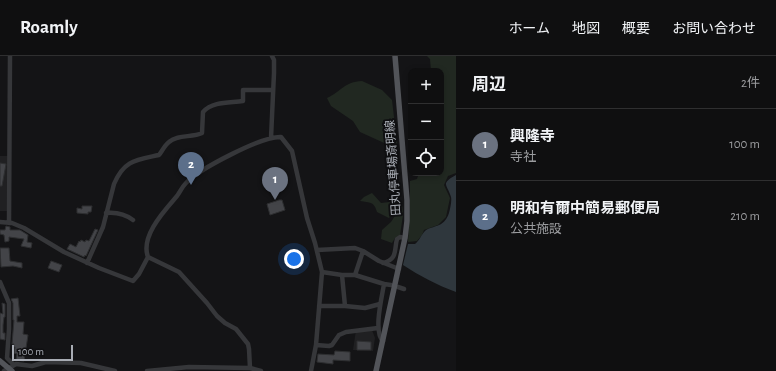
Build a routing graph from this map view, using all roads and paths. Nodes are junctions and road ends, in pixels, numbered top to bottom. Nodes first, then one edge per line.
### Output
1 (10, 56) edge
2 (272, 56) edge
3 (394, 56) edge
4 (273, 90) junction
5 (271, 138) junction
6 (106, 213) junction
7 (133, 220) dead end
8 (0, 222) edge
9 (9, 223) junction
10 (405, 238) junction
11 (317, 250) junction
12 (363, 251) junction
13 (148, 257) junction
14 (87, 263) junction
15 (383, 263) junction
16 (399, 269) junction
17 (322, 272) junction
18 (342, 275) junction
19 (355, 275) junction
20 (0, 282) edge
21 (384, 284) junction
22 (391, 285) dead end
23 (398, 286) dead end
24 (404, 289) dead end
25 (380, 304) junction
26 (319, 306) junction
27 (345, 306) junction
28 (378, 328) junction
29 (383, 341) junction
30 (316, 345) junction
31 (0, 361) edge
32 (14, 365) junction
33 (250, 368) junction
34 (8, 370) edge
35 (115, 371) edge
36 (147, 371) edge
37 (261, 371) edge
38 (311, 371) edge
39 (376, 371) edge

1 - 9 street
2 - 4 street
3 - 10 main road, 田丸停車場斎明線
4 - 5 street
4 - 6 street
5 - 11 street
5 - 13 street
6 - 7 street
6 - 14 street
8 - 9 street
9 - 14 street
10 - 15 street
10 - 16 main road, 田丸停車場斎明線
11 - 12 street
11 - 17 street
12 - 15 street
12 - 19 street
13 - 14 street
13 - 33 street
15 - 16 street
16 - 29 main road, 田丸停車場斎明線
17 - 18 street
17 - 26 street
18 - 19 street
18 - 27 street
19 - 21 street
20 - 32 street
21 - 22 street
21 - 25 street
23 - 24 street
25 - 27 street
25 - 28 street
26 - 27 street
26 - 30 street
28 - 29 street
28 - 30 street
29 - 39 main road, 田丸停車場斎明線
30 - 38 street
31 - 34 main road
32 - 34 street
32 - 35 street
33 - 36 street
33 - 37 street

